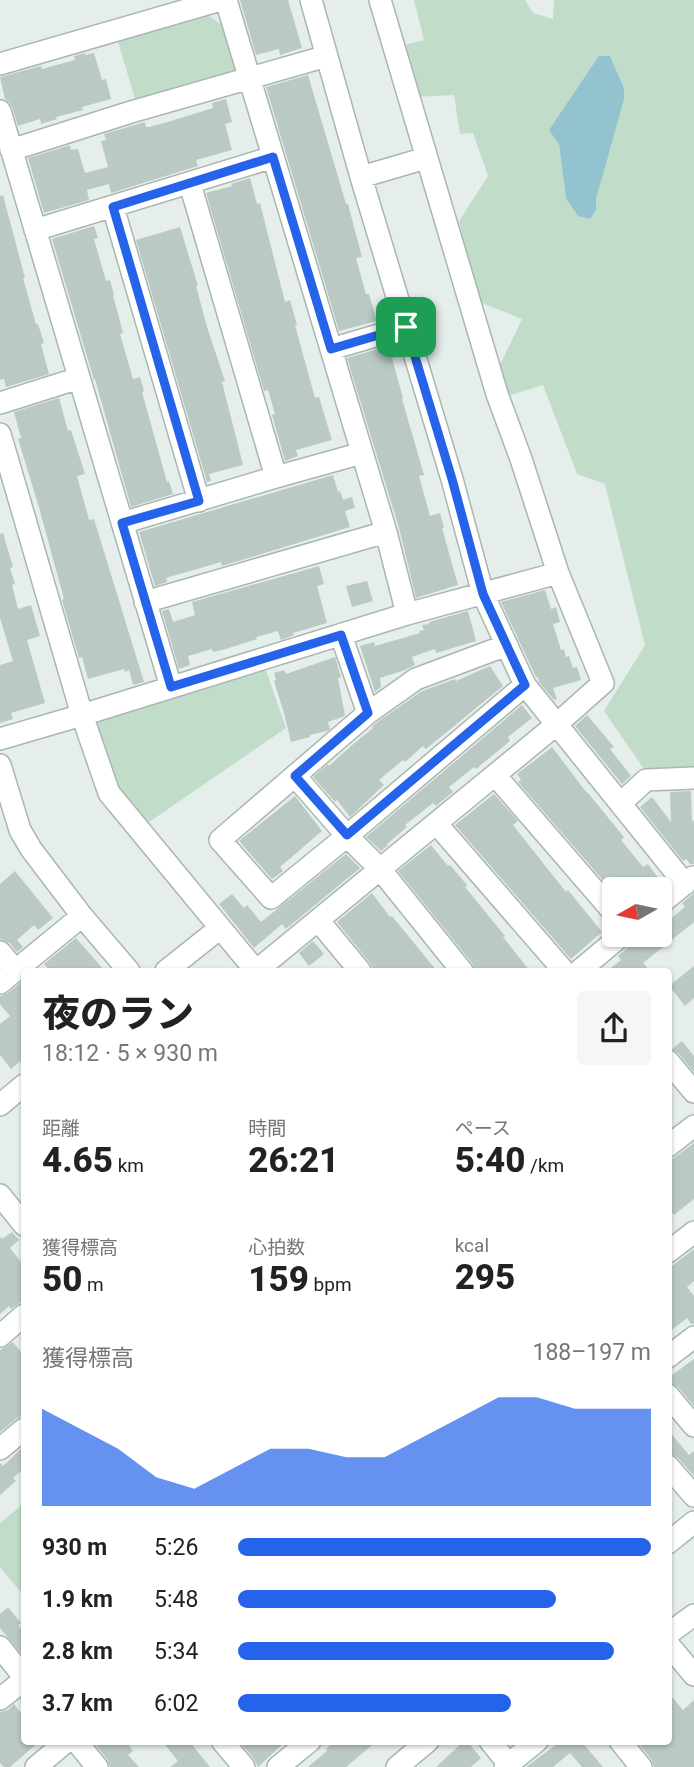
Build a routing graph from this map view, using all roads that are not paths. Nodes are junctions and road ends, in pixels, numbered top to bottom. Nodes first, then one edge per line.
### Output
1 (221, 0) edge
2 (226, 0) edge
3 (311, 0) edge
4 (380, 0) edge
5 (327, 56) junction
6 (0, 64) edge
7 (250, 77) junction
8 (0, 111) edge
9 (11, 150) junction
10 (273, 157) junction
11 (426, 158) junction
12 (361, 177) junction
13 (190, 184) junction
14 (113, 207) junction
15 (35, 230) junction
16 (406, 327) junction
17 (331, 349) junction
18 (79, 378) junction
19 (0, 403) edge
20 (0, 434) edge
21 (362, 453) junction
22 (276, 477) junction
23 (8, 489) edge
24 (199, 501) junction
25 (122, 523) junction
26 (386, 531) junction
27 (558, 573) junction
28 (483, 594) junction
29 (145, 602) junction
30 (407, 614) junction
31 (341, 635) junction
32 (507, 645) junction
33 (525, 685) junction
34 (171, 687) junction
35 (368, 713) junction
36 (82, 715) junction
37 (557, 724) junction
38 (0, 738) edge
39 (0, 765) edge
40 (495, 775) junction
41 (295, 776) junction
42 (694, 778) edge
43 (621, 803) junction
44 (436, 823) junction
45 (10, 833) edge
46 (347, 835) junction
47 (380, 869) junction
48 (689, 880) edge
49 (672, 894) edge
50 (602, 900) edge
51 (82, 916) junction
52 (318, 920) junction
53 (220, 928) junction
54 (608, 947) edge
55 (0, 952) edge
56 (126, 968) edge
57 (170, 968) edge
58 (253, 968) edge
59 (260, 968) edge
60 (358, 968) edge
61 (460, 968) edge
62 (561, 968) edge
63 (583, 968) edge
64 (8, 976) edge
65 (672, 1066) edge
66 (21, 1088) edge
67 (694, 1092) edge
68 (0, 1105) edge
69 (694, 1126) edge
70 (672, 1143) edge
71 (694, 1231) edge
72 (672, 1249) edge
73 (21, 1318) edge
74 (0, 1336) edge
75 (694, 1337) edge
76 (672, 1354) edge
77 (672, 1400) edge
78 (694, 1426) edge
79 (21, 1432) edge
80 (0, 1449) edge
81 (672, 1471) edge
82 (694, 1496) edge
83 (694, 1522) edge
84 (672, 1540) edge
85 (694, 1615) edge
86 (672, 1631) edge
87 (0, 1647) edge
88 (672, 1649) edge
89 (21, 1674) edge
90 (694, 1675) edge
91 (21, 1681) edge
92 (0, 1699) edge
93 (62, 1745) edge
94 (79, 1745) edge
95 (225, 1745) edge
96 (305, 1745) edge
97 (423, 1745) edge
98 (493, 1745) edge
99 (532, 1745) edge
100 (623, 1745) edge
101 (508, 1766) edge
102 (36, 1767) edge
103 (97, 1767) edge
104 (244, 1767) edge
105 (278, 1767) edge
106 (397, 1767) edge
107 (641, 1767) edge

1 - 6 street
2 - 7 street
3 - 5 street
4 - 11 street
5 - 7 street
5 - 12 street
7 - 9 street
7 - 10 street
8 - 9 street
9 - 15 street
10 - 13 street
10 - 17 street
11 - 12 street
11 - 27 street
12 - 16 street
13 - 14 street
13 - 22 street
14 - 15 street
14 - 24 street
15 - 18 street
16 - 17 street
16 - 28 street
17 - 21 street
18 - 19 street
18 - 25 street
20 - 23 street
21 - 22 street
21 - 26 street
22 - 24 street
23 - 36 street
24 - 25 street
25 - 29 street
26 - 29 street
26 - 30 street
27 - 28 street
27 - 37 street
28 - 30 street
28 - 32 street
29 - 34 street
30 - 31 street
31 - 34 street
31 - 35 street
32 - 33 street
32 - 35 street
33 - 37 street
33 - 46 street
34 - 36 street
35 - 41 street
36 - 38 street
36 - 53 street
37 - 40 street
37 - 43 street
39 - 45 street
40 - 44 street
40 - 50 street
41 - 46 street
41 - 46 street
42 - 43 street
43 - 48 street
44 - 47 street
44 - 62 street
45 - 51 street
46 - 47 street
47 - 52 street
47 - 61 street
48 - 49 street
51 - 56 street
51 - 64 street
52 - 59 street
52 - 60 street
53 - 57 street
53 - 58 street
54 - 63 street
55 - 64 street
65 - 67 street
66 - 68 street
69 - 70 street
71 - 72 street
73 - 74 street
75 - 76 street
77 - 78 street
79 - 80 street
81 - 82 street
83 - 84 street
85 - 86 street
87 - 89 street
88 - 90 street
91 - 92 street
93 - 102 street
94 - 103 street
95 - 104 street
96 - 105 street
97 - 106 street
98 - 101 street
99 - 101 street
100 - 107 street

